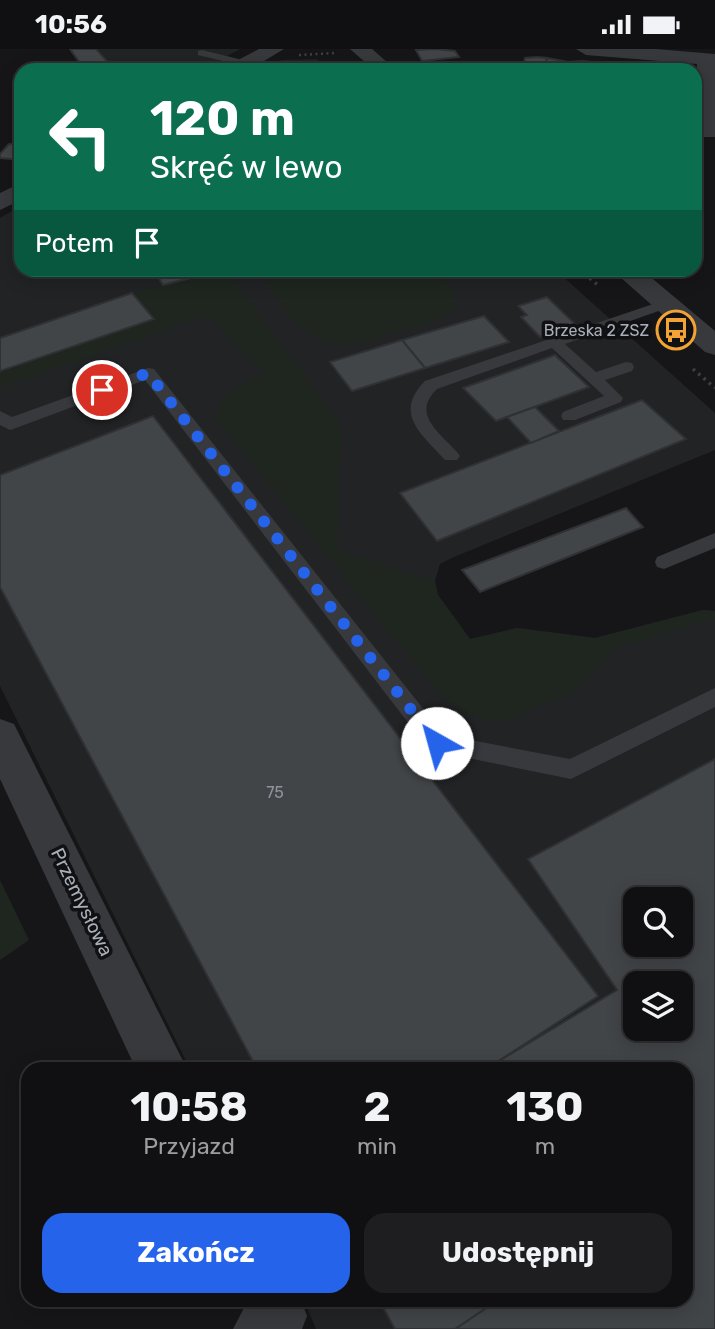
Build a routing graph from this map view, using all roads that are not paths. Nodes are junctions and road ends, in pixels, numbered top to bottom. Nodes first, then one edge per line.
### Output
1 (274, 49) edge
2 (360, 49) edge
3 (586, 49) edge
4 (202, 53) dead end
5 (711, 60) edge
6 (229, 63) edge
7 (248, 63) edge
8 (377, 63) edge
9 (709, 132) dead end
10 (634, 277) edge
11 (666, 304) junction
12 (554, 342) junction
13 (715, 346) edge
14 (626, 367) dead end
15 (594, 379) junction
16 (0, 416) edge
17 (569, 416) dead end
18 (451, 456) dead end
19 (715, 540) edge
20 (664, 562) dead end
21 (715, 697) edge
22 (0, 736) edge
23 (159, 1062) edge

1 - 7 street
2 - 8 street
3 - 5 street
4 - 6 lane
5 - 9 street
10 - 11 street
11 - 12 lane
11 - 13 street
12 - 15 lane
12 - 18 lane
14 - 15 lane
15 - 17 lane
16 - 21 lane
19 - 20 lane
22 - 23 street, Przemysłowa

